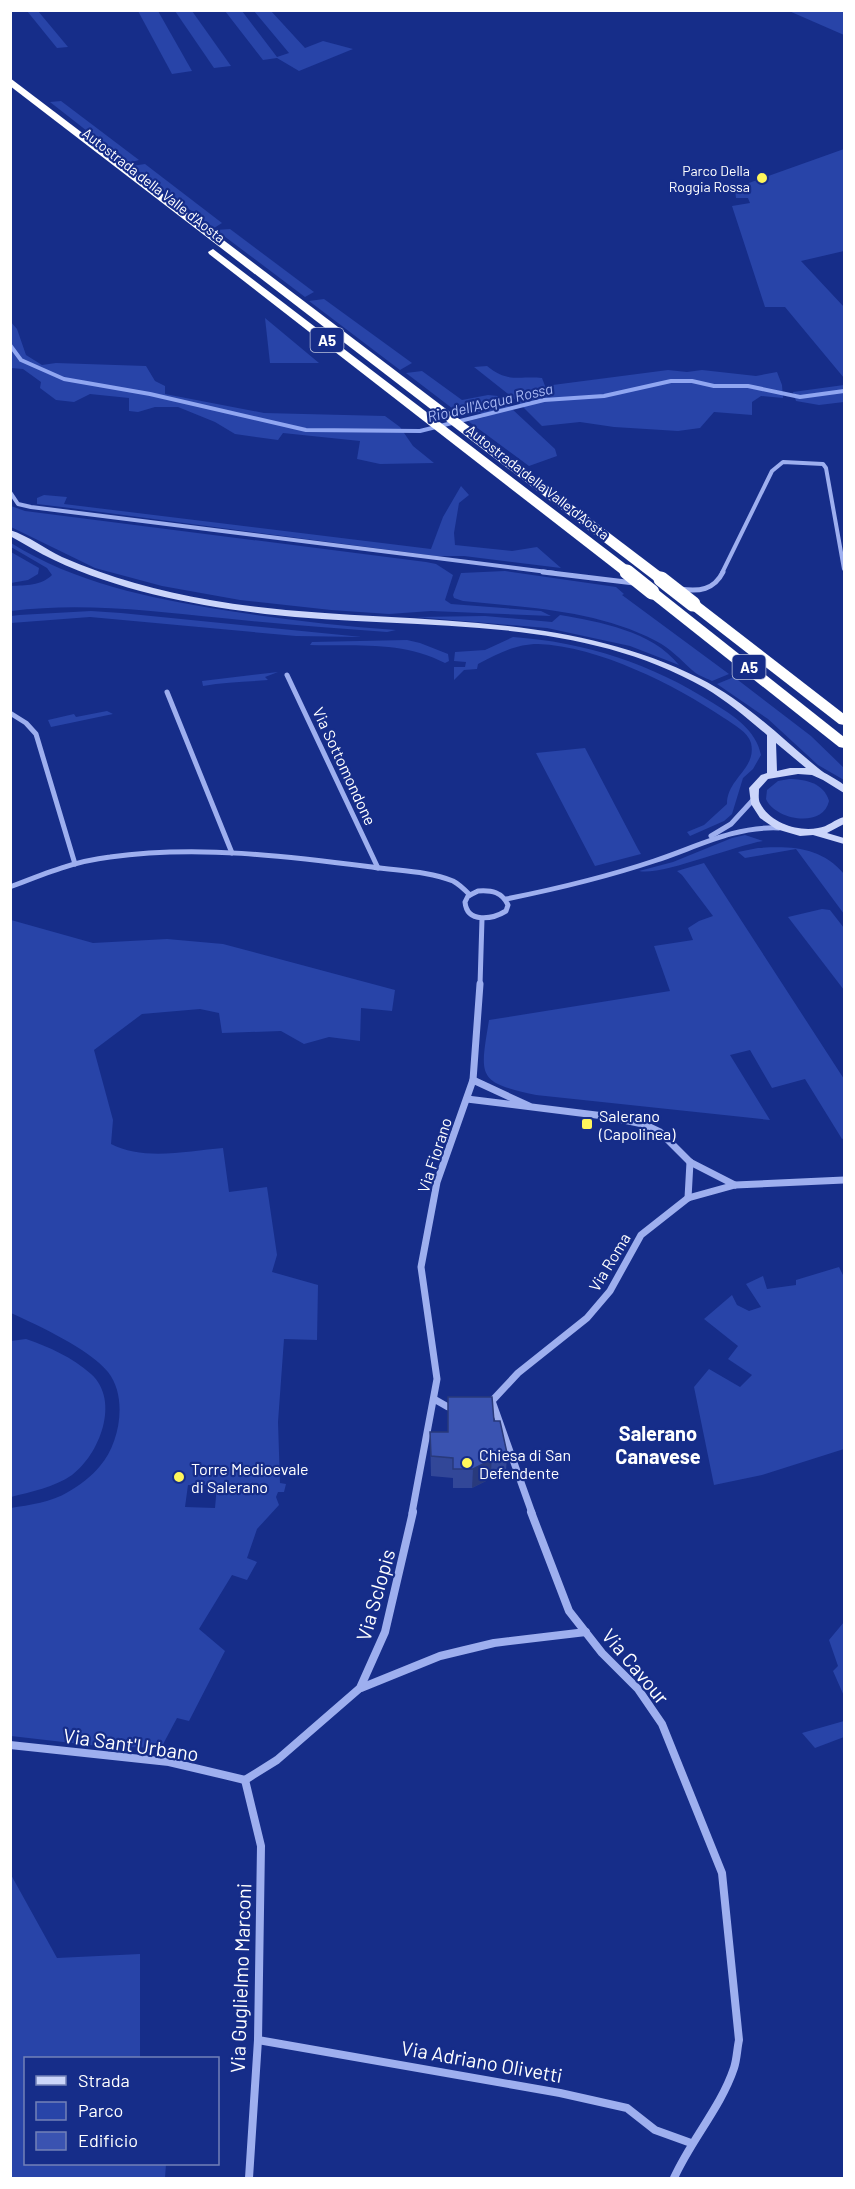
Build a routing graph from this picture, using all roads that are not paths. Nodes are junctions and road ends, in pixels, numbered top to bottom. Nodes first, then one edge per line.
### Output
1 (10, 81) edge
2 (26, 102) edge
3 (75, 144) dead end
4 (113, 166) junction
5 (135, 191) dead end
6 (203, 244) dead end
7 (10, 492) edge
8 (10, 532) edge
9 (844, 569) edge
10 (287, 675) dead end
11 (167, 692) dead end
12 (10, 713) edge
13 (844, 721) edge
14 (771, 736) junction
15 (844, 744) edge
16 (772, 774) junction
17 (820, 775) junction
18 (844, 790) edge
19 (753, 800) junction
20 (844, 820) edge
21 (784, 828) junction
22 (810, 832) junction
23 (844, 841) edge
24 (701, 842) junction
25 (232, 853) junction
26 (75, 864) junction
27 (378, 868) junction
28 (10, 887) edge
29 (470, 895) junction
30 (506, 898) junction
31 (482, 919) junction
32 (473, 1080) junction
33 (467, 1099) junction
34 (537, 1109) junction
35 (690, 1162) junction
36 (844, 1180) edge
37 (735, 1185) junction
38 (688, 1198) junction
39 (434, 1399) junction
40 (490, 1403) joint
41 (468, 1406) edge
42 (586, 1632) junction
43 (360, 1688) junction
44 (10, 1745) edge
45 (245, 1780) junction
46 (258, 2040) junction
47 (691, 2143) junction
48 (249, 2178) edge
49 (674, 2178) edge

1 - 2 highway, Autostrada della Valle d'Aosta / A5
2 - 3 highway, Autostrada della Valle d'Aosta / A5
2 - 4 highway, Autostrada della Valle d'Aosta / A5
4 - 5 highway, Autostrada della Valle d'Aosta / A5
4 - 13 highway, Autostrada della Valle d'Aosta / A5, bridge
6 - 15 highway, Autostrada della Valle d'Aosta / A5, bridge
7 - 9 street
8 - 14 main road
10 - 27 street, Via Sottomondone
11 - 25 street
12 - 26 street
14 - 16 main road
14 - 17 main road
16 - 17 main road
16 - 19 main road
17 - 18 main road
19 - 21 main road
19 - 24 street
20 - 22 main road
21 - 22 main road
21 - 24 street
22 - 23 main road
24 - 30 street
25 - 26 street
25 - 27 street
26 - 28 street
27 - 29 street
29 - 30 street
29 - 31 street
30 - 31 street
31 - 32 street, Via Fiorano
32 - 33 street, Via Fiorano
32 - 34 street
33 - 34 street
33 - 39 street, Via Fiorano
34 - 35 street
35 - 37 street
35 - 38 street
36 - 37 street, Via Roma
37 - 38 street, Via Roma
38 - 40 street, Via Roma
39 - 41 street
39 - 43 street, Via Sclopis
40 - 42 street, Via Cavour
42 - 43 street
42 - 47 street, Via Cavour
43 - 45 street, Via Sclopis
44 - 45 street, Via Sant'Urbano
45 - 46 street, Via Guglielmo Marconi
46 - 47 street, Via Adriano Olivetti
46 - 48 street, Via Guglielmo Marconi
47 - 49 street, Via Cavour

